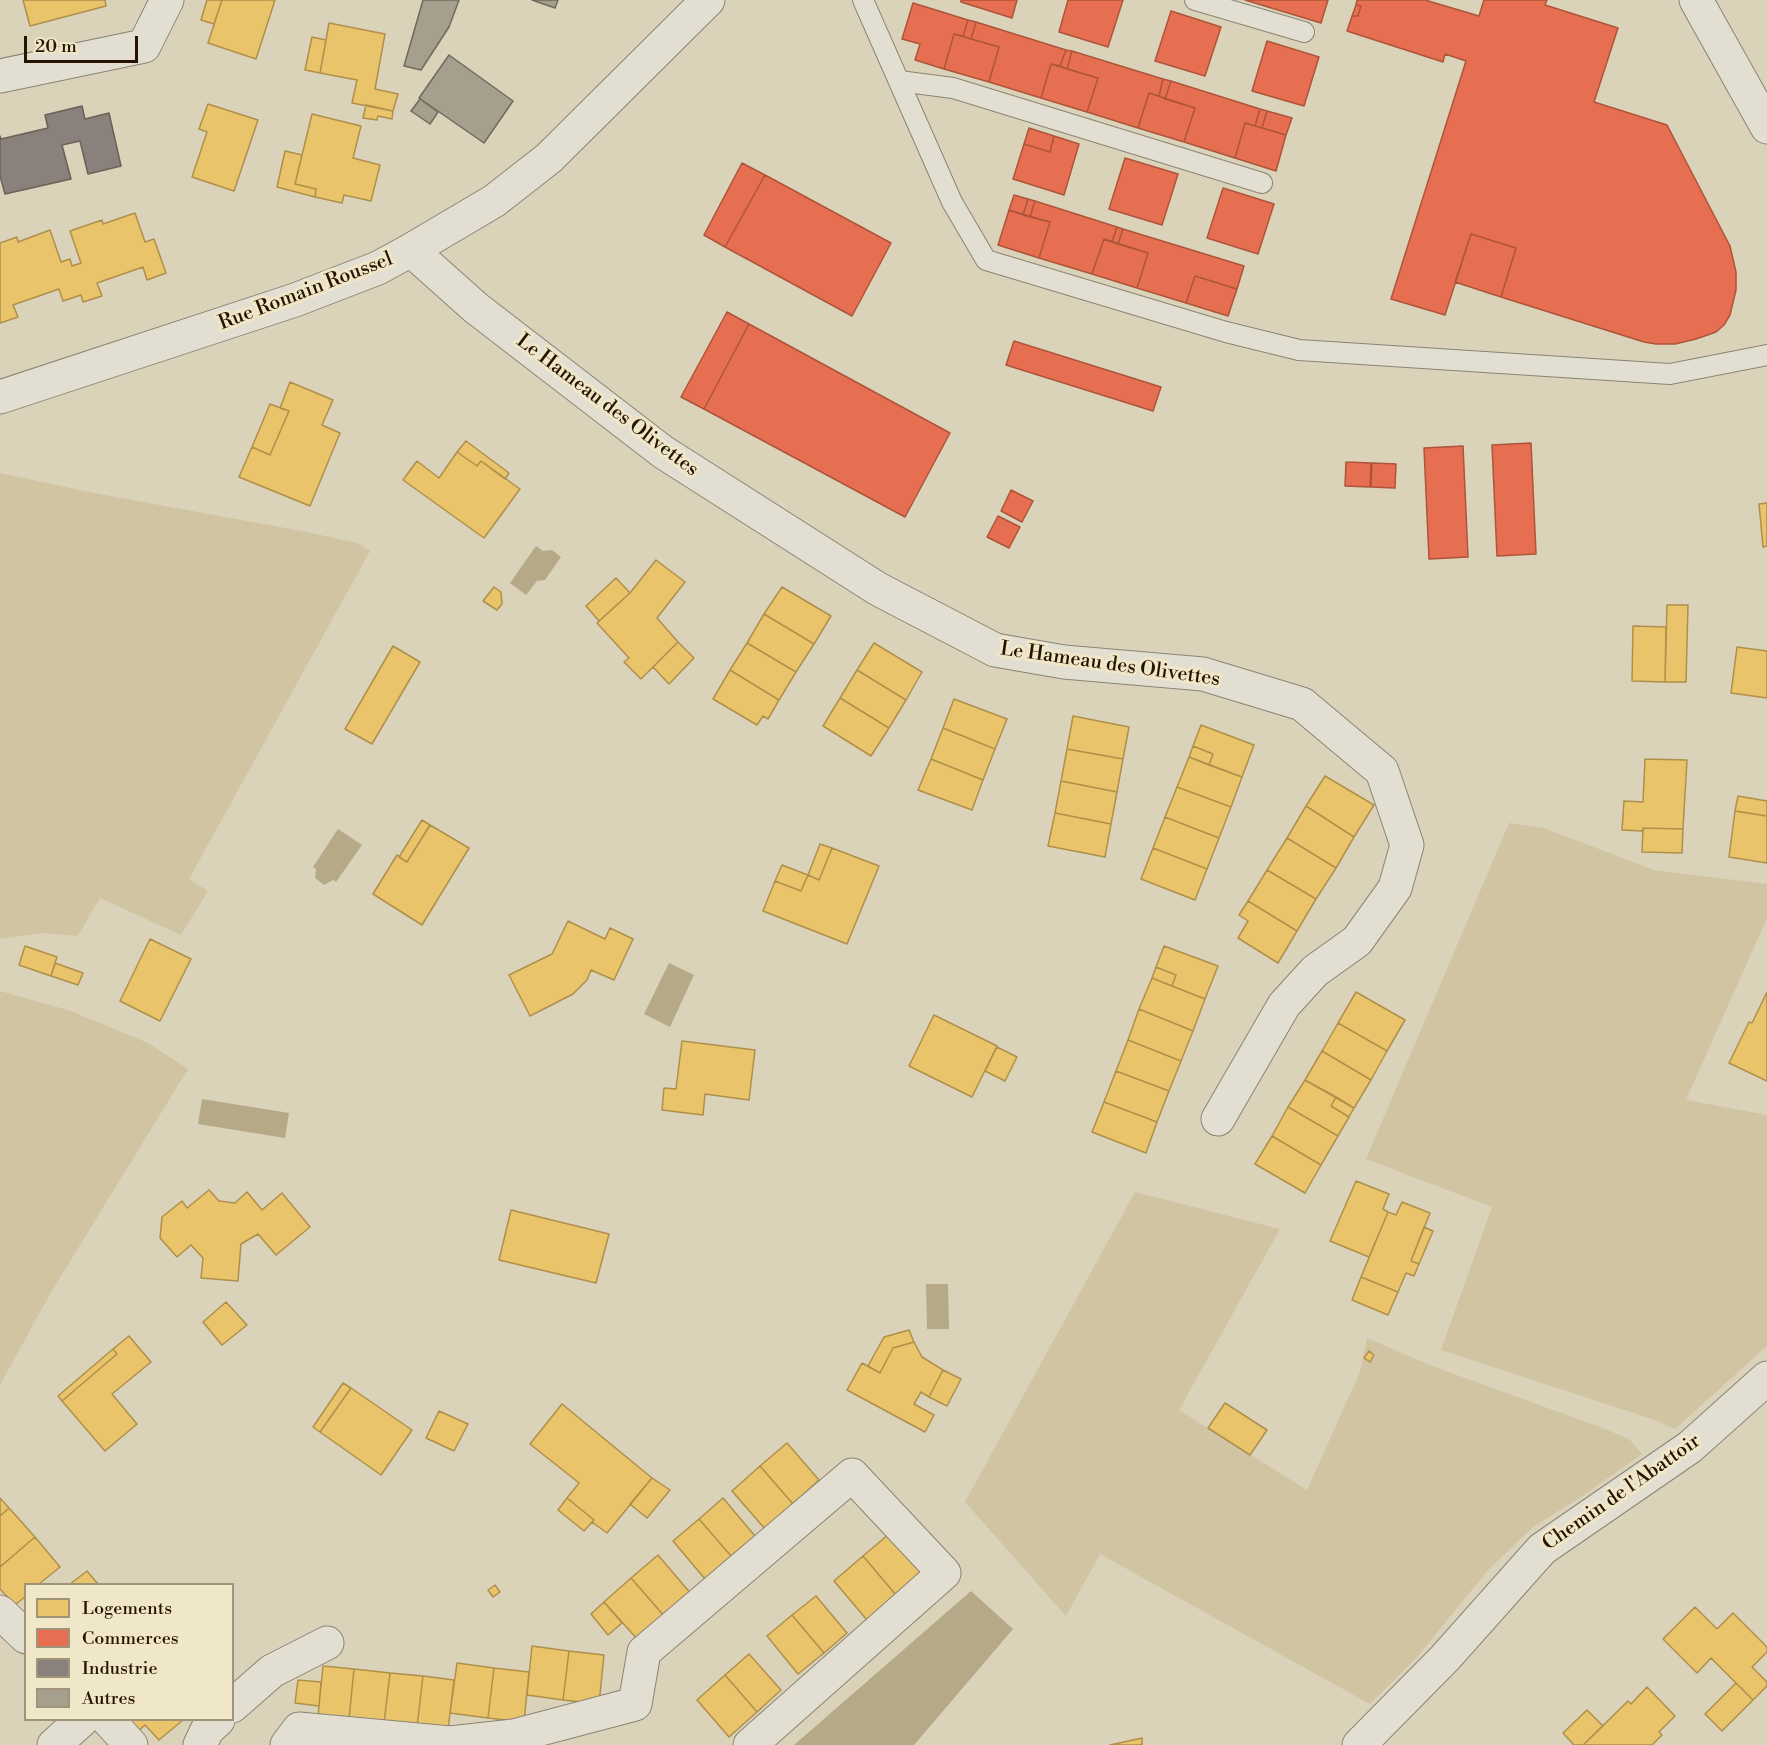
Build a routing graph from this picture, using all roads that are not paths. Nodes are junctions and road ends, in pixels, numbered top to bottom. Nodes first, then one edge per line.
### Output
1 (166, 0) edge
2 (708, 0) edge
3 (863, 0) edge
4 (1195, 0) edge
5 (1696, 0) edge
6 (1304, 32) dead end
7 (0, 76) edge
8 (898, 81) junction
9 (1767, 127) edge
10 (1262, 183) dead end
11 (411, 250) junction
12 (1767, 355) edge
13 (0, 397) edge
14 (1218, 1119) dead end
15 (1767, 1378) edge
16 (0, 1612) edge
17 (24, 1634) edge
18 (327, 1643) dead end
19 (234, 1704) edge
20 (80, 1721) edge
21 (110, 1721) edge
22 (216, 1721) edge
23 (54, 1745) edge
24 (131, 1745) edge
25 (200, 1745) edge
26 (287, 1745) edge
27 (750, 1745) edge
28 (1359, 1745) edge

1 - 7 street
2 - 11 street, Rue Romain Roussel
3 - 8 lane
4 - 6 lane
5 - 9 street
8 - 10 lane
8 - 12 lane
11 - 13 street, Rue Romain Roussel
11 - 14 street, Le Hameau des Olivettes
15 - 28 street, Chemin de l'Abattoir
16 - 17 street
18 - 19 street
20 - 23 street
21 - 24 street
22 - 25 street
26 - 27 street

